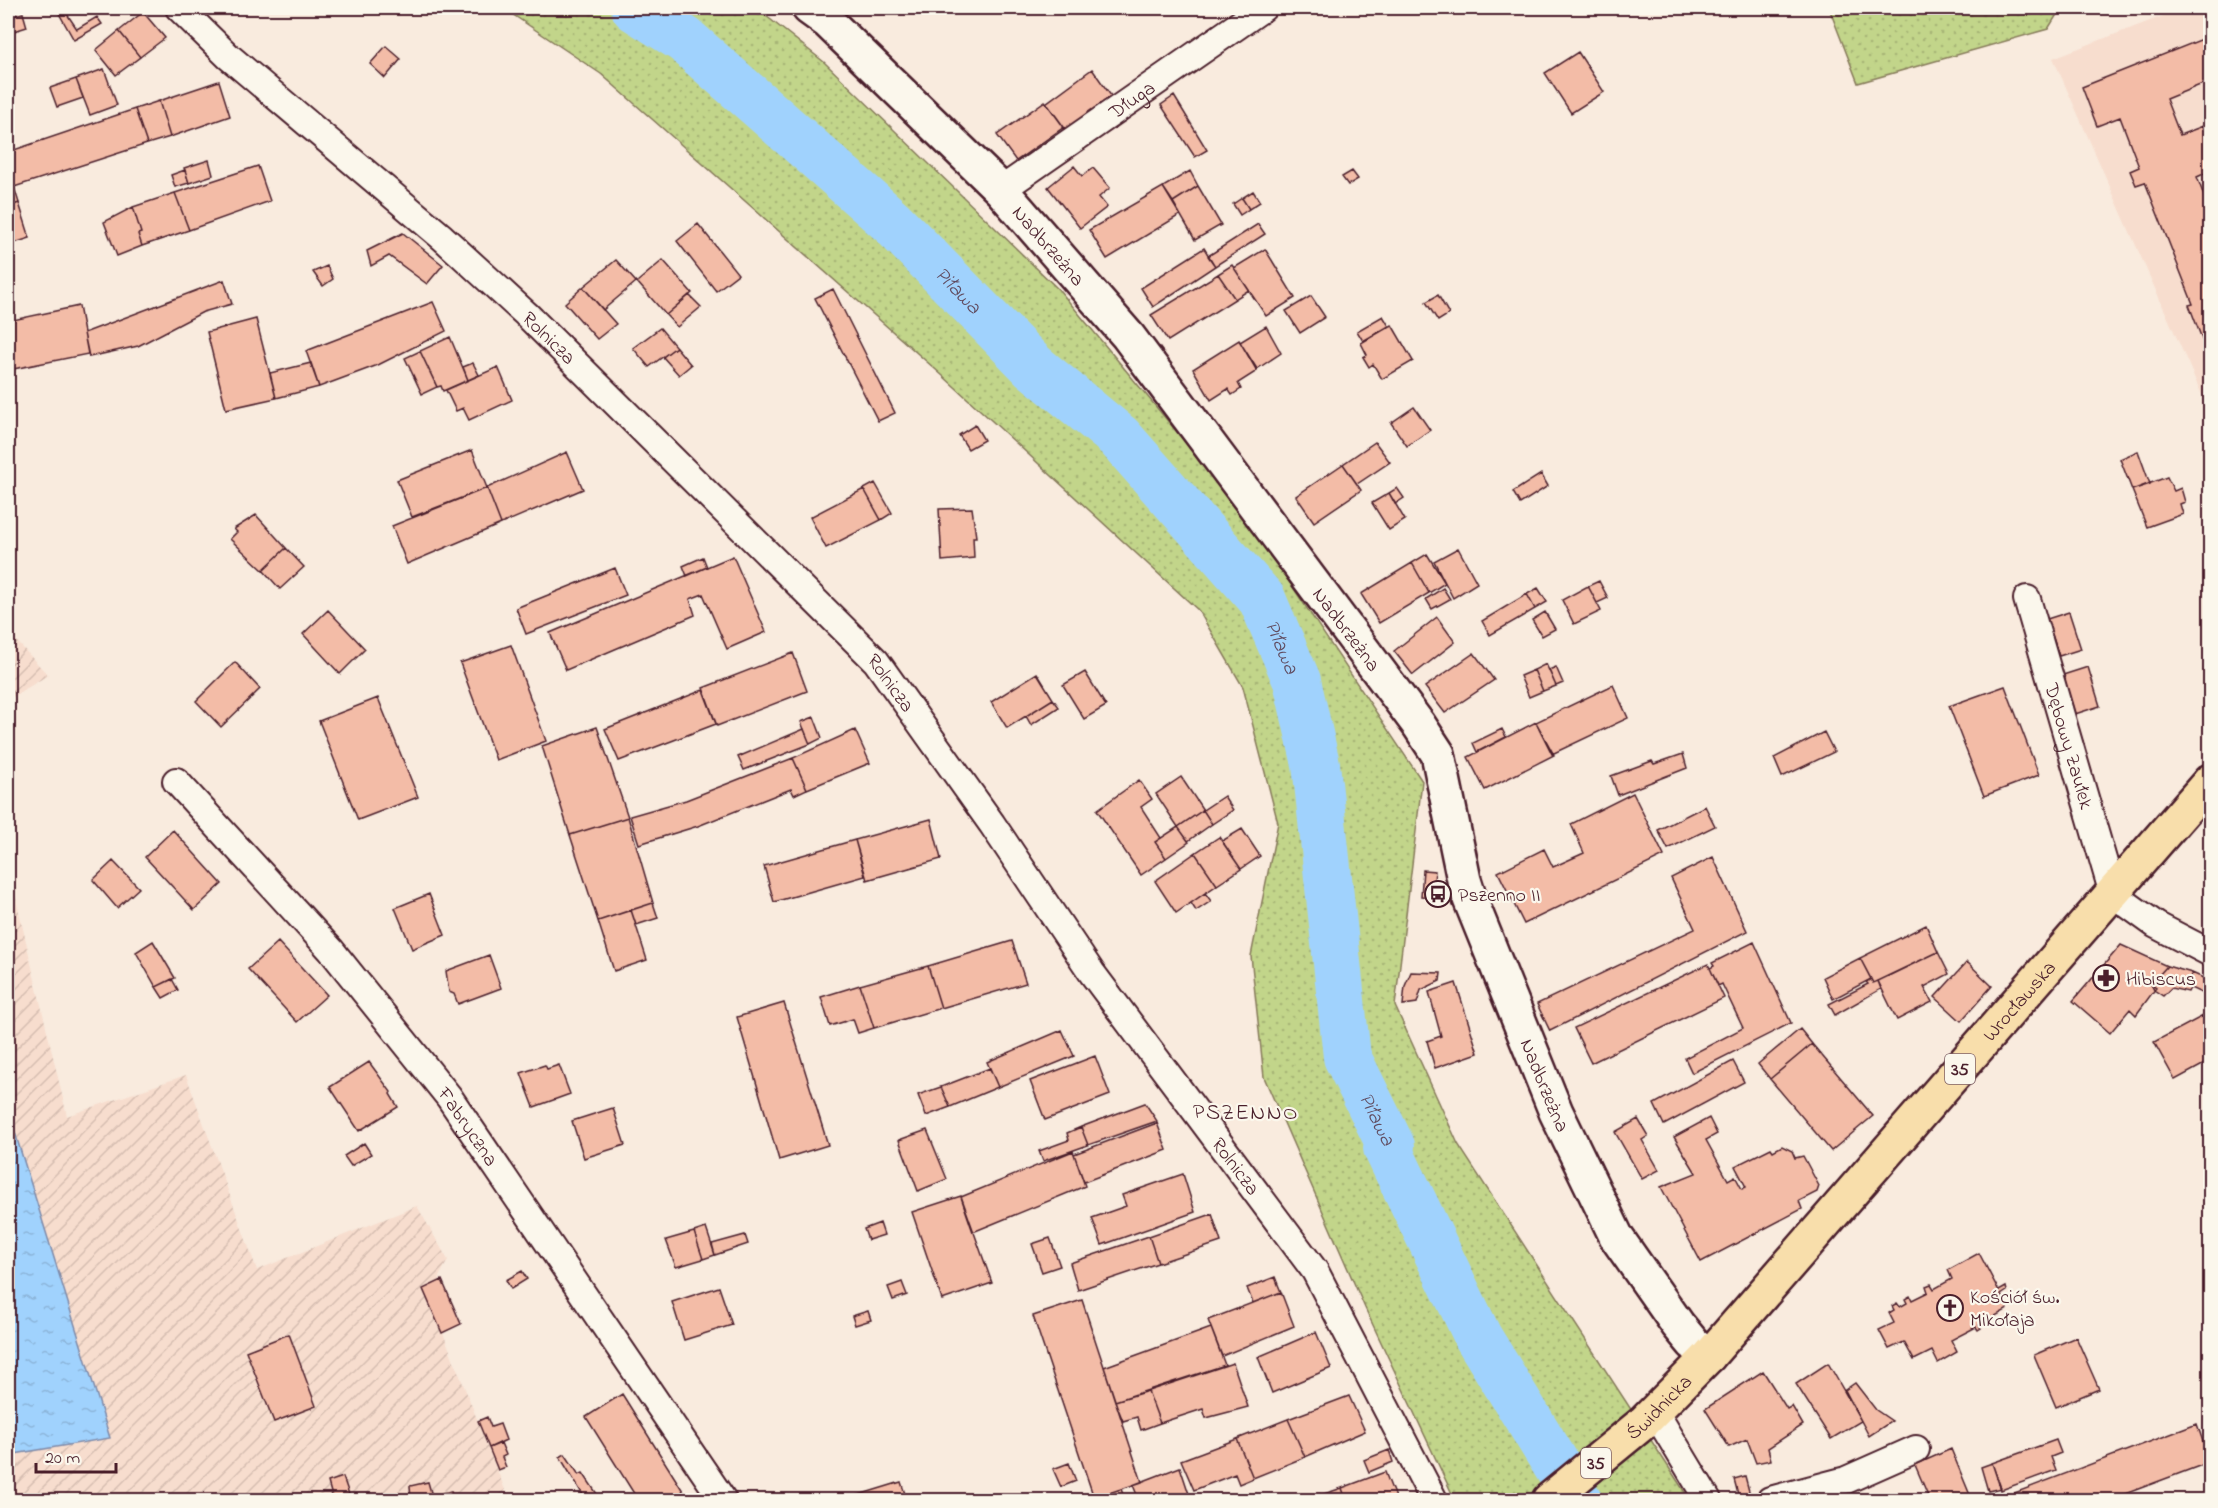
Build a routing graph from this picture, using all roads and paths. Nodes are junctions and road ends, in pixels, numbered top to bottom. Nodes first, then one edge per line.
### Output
1 (179, 8) edge
2 (809, 8) edge
3 (1263, 8) edge
4 (1000, 190) junction
5 (2027, 599) dead end
6 (176, 781) dead end
7 (2211, 781) edge
8 (2113, 894) junction
9 (2211, 953) edge
10 (1709, 1356) junction
11 (1649, 1417) junction
12 (1916, 1449) dead end
13 (723, 1500) edge
14 (1434, 1500) edge
15 (1549, 1500) edge
16 (1707, 1500) edge
17 (1770, 1500) edge

1 - 14 street, Rolnicza
2 - 4 street, Nadbrzeżna
3 - 4 street, Długa
4 - 10 street, Nadbrzeżna
5 - 8 street, Dębowy Zaułek
6 - 13 street, Fabryczna
7 - 8 main road, Wrocławska / 35
8 - 9 street
8 - 10 main road, Wrocławska / 35
10 - 11 main road, Świdnicka / 35
11 - 15 main road, Świdnicka / 35
11 - 16 street
12 - 17 street

